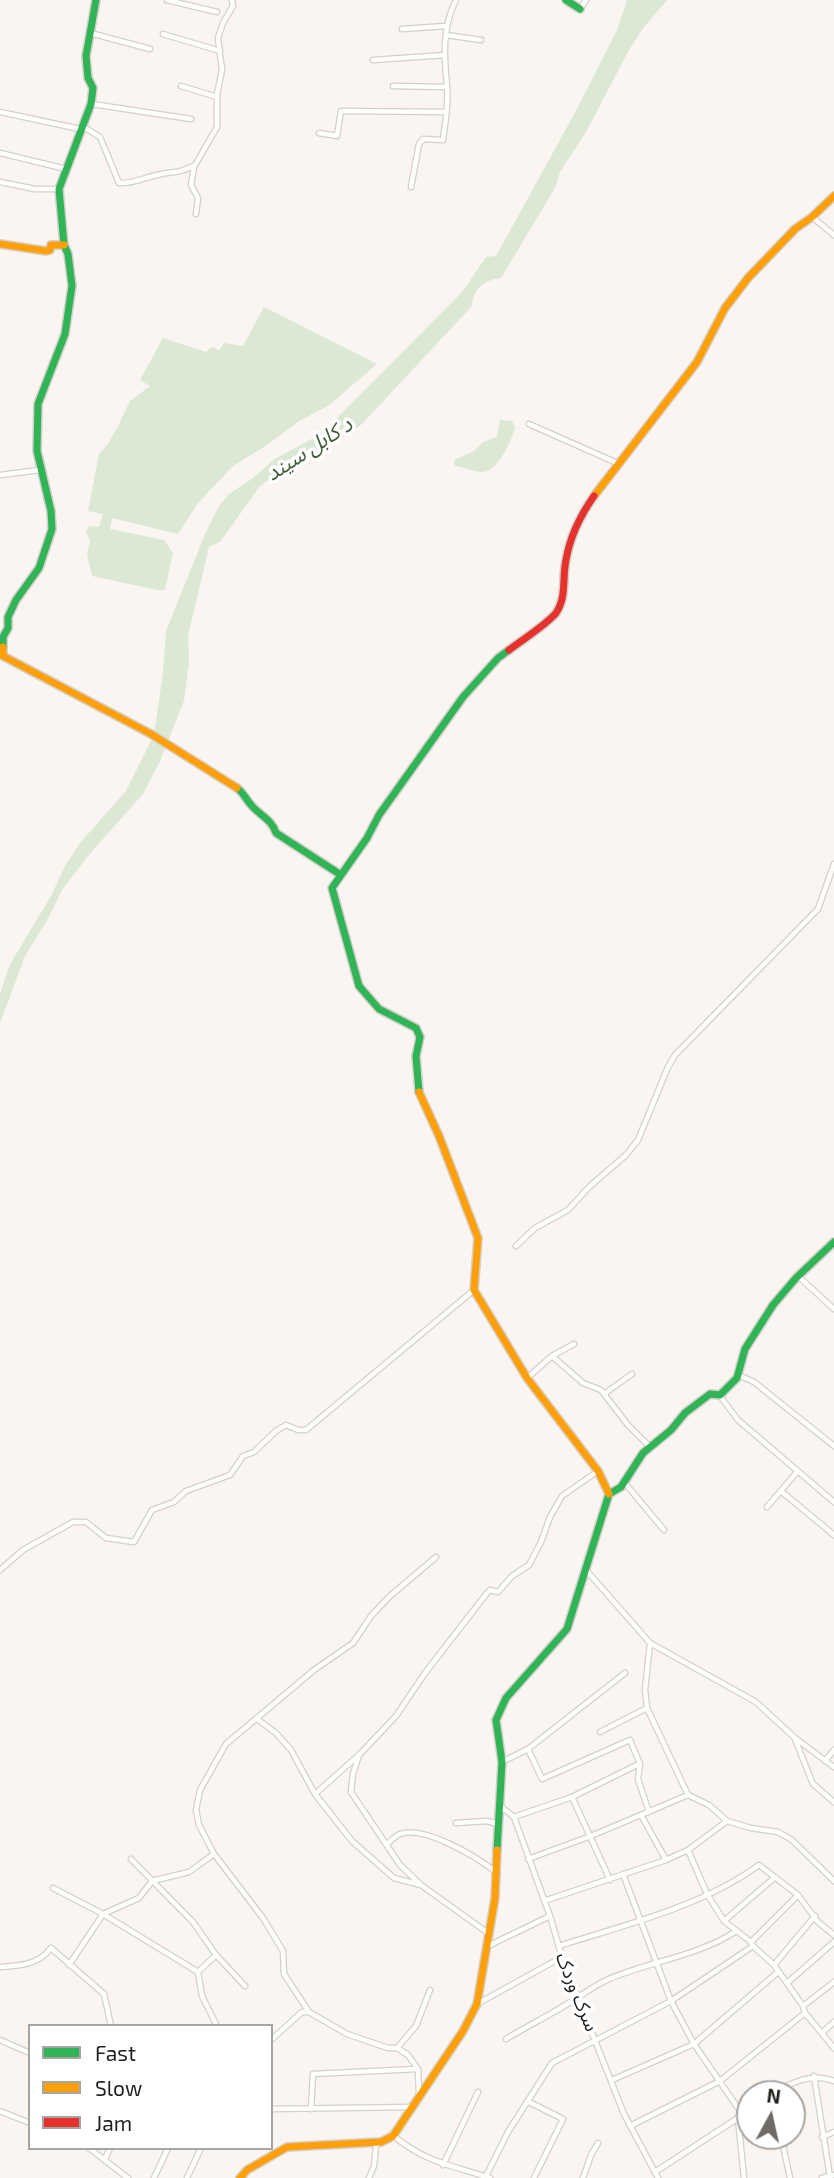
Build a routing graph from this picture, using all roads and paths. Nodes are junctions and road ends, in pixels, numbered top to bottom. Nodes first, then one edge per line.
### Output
1 (96, 0) edge
2 (167, 0) edge
3 (232, 0) edge
4 (456, 0) edge
5 (566, 0) edge
6 (586, 0) edge
7 (580, 9) joint
8 (217, 12) dead end
9 (446, 26) junction
10 (402, 29) dead end
11 (90, 33) junction
12 (163, 34) dead end
13 (446, 35) junction
14 (481, 40) dead end
15 (150, 49) dead end
16 (220, 51) junction
17 (445, 55) junction
18 (373, 60) dead end
19 (181, 86) dead end
20 (393, 86) dead end
21 (447, 87) junction
22 (217, 97) junction
23 (91, 103) junction
24 (0, 112) edge
25 (446, 112) junction
26 (191, 119) dead end
27 (81, 127) junction
28 (319, 133) dead end
29 (0, 153) edge
30 (195, 165) junction
31 (66, 169) junction
32 (0, 182) edge
33 (411, 187) dead end
34 (59, 189) junction
35 (834, 195) edge
36 (196, 214) dead end
37 (812, 217) junction
38 (834, 235) edge
39 (0, 244) edge
40 (64, 245) junction
41 (529, 424) dead end
42 (617, 464) junction
43 (40, 470) junction
44 (0, 475) edge
45 (834, 864) edge
46 (341, 875) junction
47 (834, 1242) edge
48 (516, 1246) dead end
49 (797, 1275) junction
50 (474, 1290) junction
51 (834, 1310) edge
52 (574, 1344) dead end
53 (552, 1356) junction
54 (632, 1374) dead end
55 (738, 1374) junction
56 (527, 1378) junction
57 (604, 1394) junction
58 (720, 1395) junction
59 (834, 1446) edge
60 (651, 1448) junction
61 (598, 1471) junction
62 (797, 1472) junction
63 (624, 1481) junction
64 (782, 1492) junction
65 (608, 1494) junction
66 (834, 1502) edge
67 (767, 1507) dead end
68 (664, 1530) dead end
69 (834, 1535) edge
70 (436, 1557) dead end
71 (0, 1570) edge
72 (586, 1570) junction
73 (650, 1643) junction
74 (625, 1673) dead end
75 (647, 1709) junction
76 (257, 1719) junction
77 (600, 1732) dead end
78 (795, 1738) junction
79 (528, 1749) junction
80 (834, 1750) edge
81 (360, 1754) junction
82 (825, 1761) junction
83 (502, 1762) junction
84 (640, 1764) junction
85 (834, 1767) edge
86 (315, 1794) junction
87 (688, 1795) junction
88 (572, 1797) junction
89 (834, 1802) edge
90 (500, 1806) junction
91 (649, 1812) junction
92 (641, 1815) junction
93 (514, 1817) junction
94 (727, 1821) junction
95 (456, 1823) dead end
96 (499, 1824) junction
97 (591, 1836) junction
98 (387, 1844) junction
99 (688, 1850) junction
100 (214, 1854) junction
101 (131, 1859) dead end
102 (528, 1859) junction
103 (666, 1860) junction
104 (496, 1872) junction
105 (623, 1874) junction
106 (774, 1878) junction
107 (610, 1880) junction
108 (152, 1881) junction
109 (834, 1881) edge
110 (421, 1885) junction
111 (53, 1888) dead end
112 (707, 1894) junction
113 (798, 1895) junction
114 (544, 1901) junction
115 (103, 1914) junction
116 (550, 1916) junction
117 (816, 1916) junction
118 (640, 1920) junction
119 (724, 1921) junction
120 (736, 1931) junction
121 (489, 1934) junction
122 (834, 1935) edge
123 (834, 1942) edge
124 (752, 1944) junction
125 (559, 1946) junction
126 (486, 1947) junction
127 (216, 1955) junction
128 (562, 1957) junction
129 (656, 1962) junction
130 (69, 1965) junction
131 (774, 1965) junction
132 (0, 1967) edge
133 (198, 1972) junction
134 (778, 1972) junction
135 (834, 1982) edge
136 (787, 1983) junction
137 (245, 1986) dead end
138 (430, 1990) dead end
139 (578, 1997) junction
140 (671, 2001) junction
141 (477, 2004) junction
142 (803, 2006) junction
143 (309, 2011) junction
144 (805, 2013) junction
145 (834, 2022) edge
146 (111, 2024) edge
147 (216, 2024) edge
148 (822, 2033) junction
149 (273, 2038) edge
150 (506, 2039) dead end
151 (596, 2039) junction
152 (0, 2040) edge
153 (694, 2044) junction
154 (397, 2048) junction
155 (834, 2048) edge
156 (28, 2052) edge
157 (418, 2069) junction
158 (814, 2076) junction
159 (612, 2080) junction
160 (800, 2080) edge
161 (720, 2081) junction
162 (834, 2081) edge
163 (478, 2092) dead end
164 (419, 2099) junction
165 (527, 2101) junction
166 (736, 2105) edge
167 (413, 2107) junction
168 (273, 2109) edge
169 (311, 2109) junction
170 (0, 2111) edge
171 (736, 2119) edge
172 (28, 2122) edge
173 (630, 2126) junction
174 (834, 2132) edge
175 (393, 2136) junction
176 (822, 2137) junction
177 (381, 2142) junction
178 (598, 2143) dead end
179 (92, 2150) edge
180 (109, 2150) edge
181 (166, 2150) edge
182 (200, 2150) edge
183 (741, 2150) edge
184 (784, 2150) edge
185 (105, 2159) junction
186 (443, 2165) junction
187 (654, 2172) junction
188 (832, 2176) edge
189 (125, 2177) edge
190 (488, 2177) edge
191 (154, 2178) edge
192 (187, 2178) edge
193 (240, 2178) edge
194 (369, 2178) edge
195 (534, 2178) edge
196 (583, 2178) edge
197 (658, 2178) edge
198 (744, 2178) edge
199 (790, 2178) edge
200 (822, 2178) edge

1 - 11 street
2 - 8 street
3 - 16 street
4 - 9 street
5 - 7 street
6 - 7 street
9 - 10 street
9 - 13 street
11 - 15 street
11 - 23 street
12 - 16 street
13 - 14 street
13 - 17 street
16 - 22 street
17 - 18 street
17 - 21 street
19 - 22 street
20 - 21 street
21 - 25 street
22 - 30 street
23 - 26 street
23 - 27 street
24 - 27 street
25 - 28 street
25 - 33 street
27 - 30 street
27 - 31 street
29 - 31 street
30 - 36 street
31 - 34 street
32 - 34 street
34 - 40 street
35 - 37 street
37 - 38 street
37 - 42 street
39 - 40 street
40 - 43 street
41 - 42 street
42 - 46 street
43 - 44 street
43 - 46 street
45 - 48 street
46 - 50 street
47 - 49 street
49 - 51 street
49 - 55 street
50 - 56 street
50 - 71 street
52 - 53 street
53 - 56 street
53 - 57 street
54 - 57 street
55 - 58 street
55 - 59 street
56 - 61 street
57 - 60 street
58 - 60 street
58 - 62 street
60 - 63 street
61 - 65 street
61 - 81 street
62 - 64 street
62 - 66 street
63 - 65 street
63 - 68 street
64 - 67 street
64 - 69 street
65 - 72 street
70 - 76 street
72 - 73 street
72 - 83 street
73 - 75 street
73 - 78 street
74 - 79 street
75 - 77 street
75 - 87 street
76 - 86 street
76 - 100 street
78 - 82 street
78 - 89 street
79 - 83 street
79 - 84 street
80 - 82 street
81 - 86 street
81 - 98 street
82 - 85 street
83 - 90 street
84 - 88 street
84 - 91 street
86 - 110 street
87 - 91 street
87 - 94 street
88 - 93 street
88 - 97 street
90 - 93 street
90 - 96 street
91 - 92 street
92 - 97 street
92 - 103 street
93 - 102 street, سرک وردک
94 - 99 street
94 - 109 street
95 - 96 street
96 - 104 street
97 - 102 street
97 - 107 street
98 - 104 street
98 - 110 street
99 - 103 street
99 - 112 street
100 - 108 street
100 - 143 street
101 - 108 street
102 - 114 street, سرک وردک
103 - 105 street
104 - 121 street
105 - 107 street
105 - 118 street
106 - 112 street
106 - 113 street
106 - 119 street
107 - 114 street
108 - 115 street
108 - 127 street
110 - 121 street
111 - 115 street
112 - 118 street
112 - 119 street
113 - 117 street
113 - 124 street
114 - 116 street, سرک وردک
115 - 130 street
115 - 133 street
116 - 125 street, سرک وردک
116 - 126 street
117 - 122 street
117 - 131 street
118 - 125 street
118 - 129 street
119 - 120 street
120 - 124 street
120 - 129 street
121 - 126 street
123 - 136 street
124 - 131 street
124 - 140 street
125 - 128 street, سرک وردک
126 - 141 street
127 - 133 street
127 - 137 street
128 - 139 street, سرک وردک
128 - 141 street
129 - 139 street
129 - 140 street
130 - 132 street
130 - 146 street
131 - 134 street
133 - 147 street
134 - 136 street
134 - 153 street
135 - 142 street
136 - 142 street
138 - 154 street
139 - 150 street
139 - 151 street, سرک وردک
140 - 151 street
140 - 153 street
141 - 164 street
142 - 144 street
143 - 149 street
143 - 154 street
144 - 148 street
144 - 161 street
145 - 148 street
148 - 155 street
151 - 159 street, سرک وردک
151 - 165 street
152 - 156 street
153 - 159 street
153 - 161 street
154 - 157 street
157 - 164 street
157 - 169 street
158 - 160 street
158 - 162 street
158 - 176 street
159 - 173 street, سرک وردک
161 - 166 street
161 - 173 street
163 - 186 street
164 - 167 street
165 - 190 street
165 - 195 street
167 - 169 street
167 - 175 street
168 - 169 street
170 - 172 street
171 - 187 street
173 - 187 street, سرک وردک
174 - 176 street
175 - 177 street
175 - 186 street
176 - 188 street
177 - 193 street
177 - 194 street
178 - 196 street
179 - 185 street
180 - 185 street
181 - 191 street
182 - 192 street
183 - 198 street
184 - 199 street
185 - 189 street
186 - 190 street
187 - 197 street, سرک وردک
188 - 200 street

